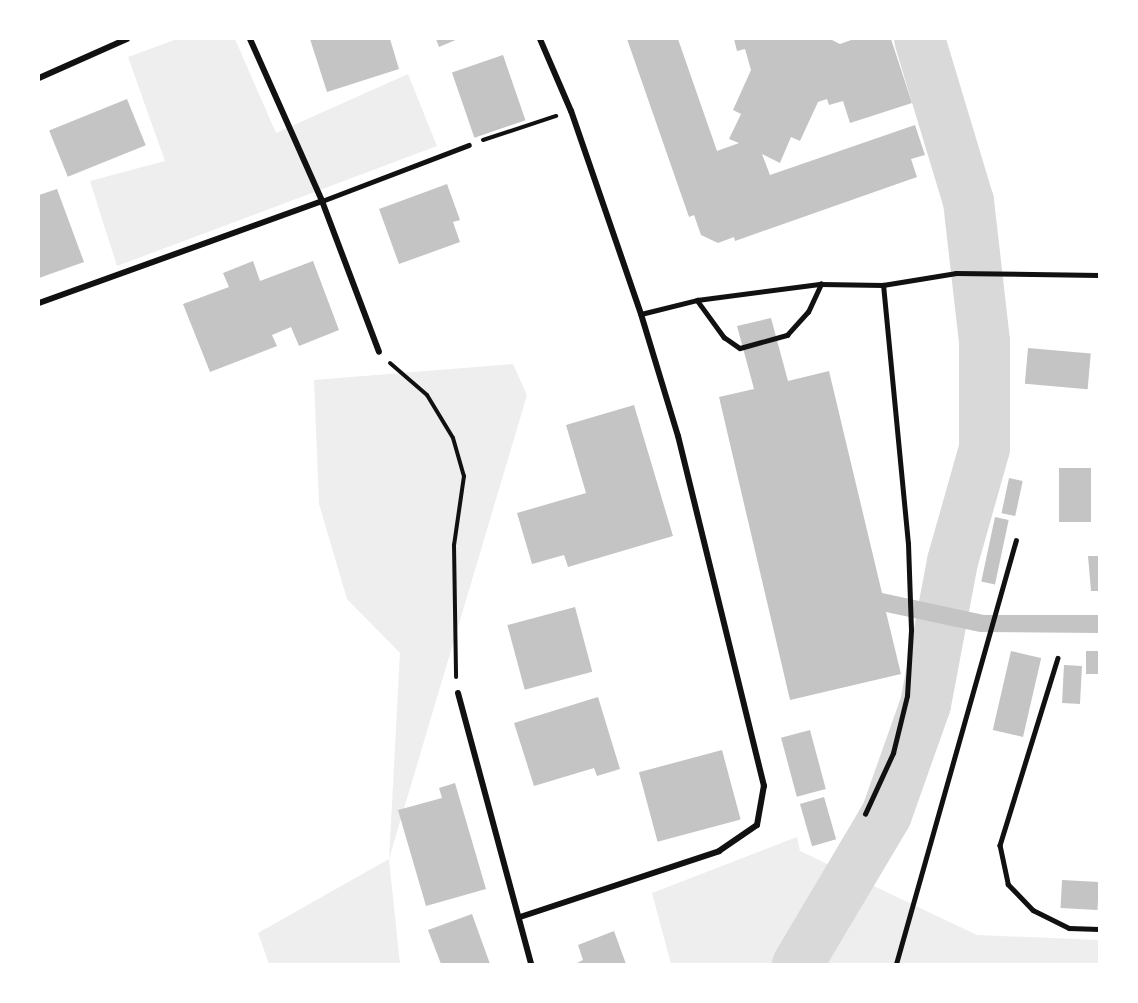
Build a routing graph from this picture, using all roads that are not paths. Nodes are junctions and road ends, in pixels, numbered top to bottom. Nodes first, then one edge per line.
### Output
1 (127, 39) edge
2 (250, 39) edge
3 (540, 39) edge
4 (39, 78) edge
5 (469, 145) road end
6 (322, 201) junction
7 (1099, 274) edge
8 (821, 284) junction
9 (883, 285) junction
10 (697, 300) junction
11 (39, 303) edge
12 (641, 314) junction
13 (379, 352) road end
14 (1016, 541) dead end
15 (1058, 657) dead end
16 (458, 693) road end
17 (865, 814) dead end
18 (520, 917) junction
19 (1099, 929) edge
20 (531, 964) edge
21 (896, 964) edge

1 - 4 street
2 - 6 street
3 - 12 street
5 - 6 lane
6 - 11 street
6 - 13 street
7 - 9 lane
8 - 9 lane
8 - 10 lane
8 - 10 lane
9 - 17 lane
10 - 12 lane
12 - 18 street
14 - 21 lane
15 - 19 lane
16 - 18 street
18 - 20 street

